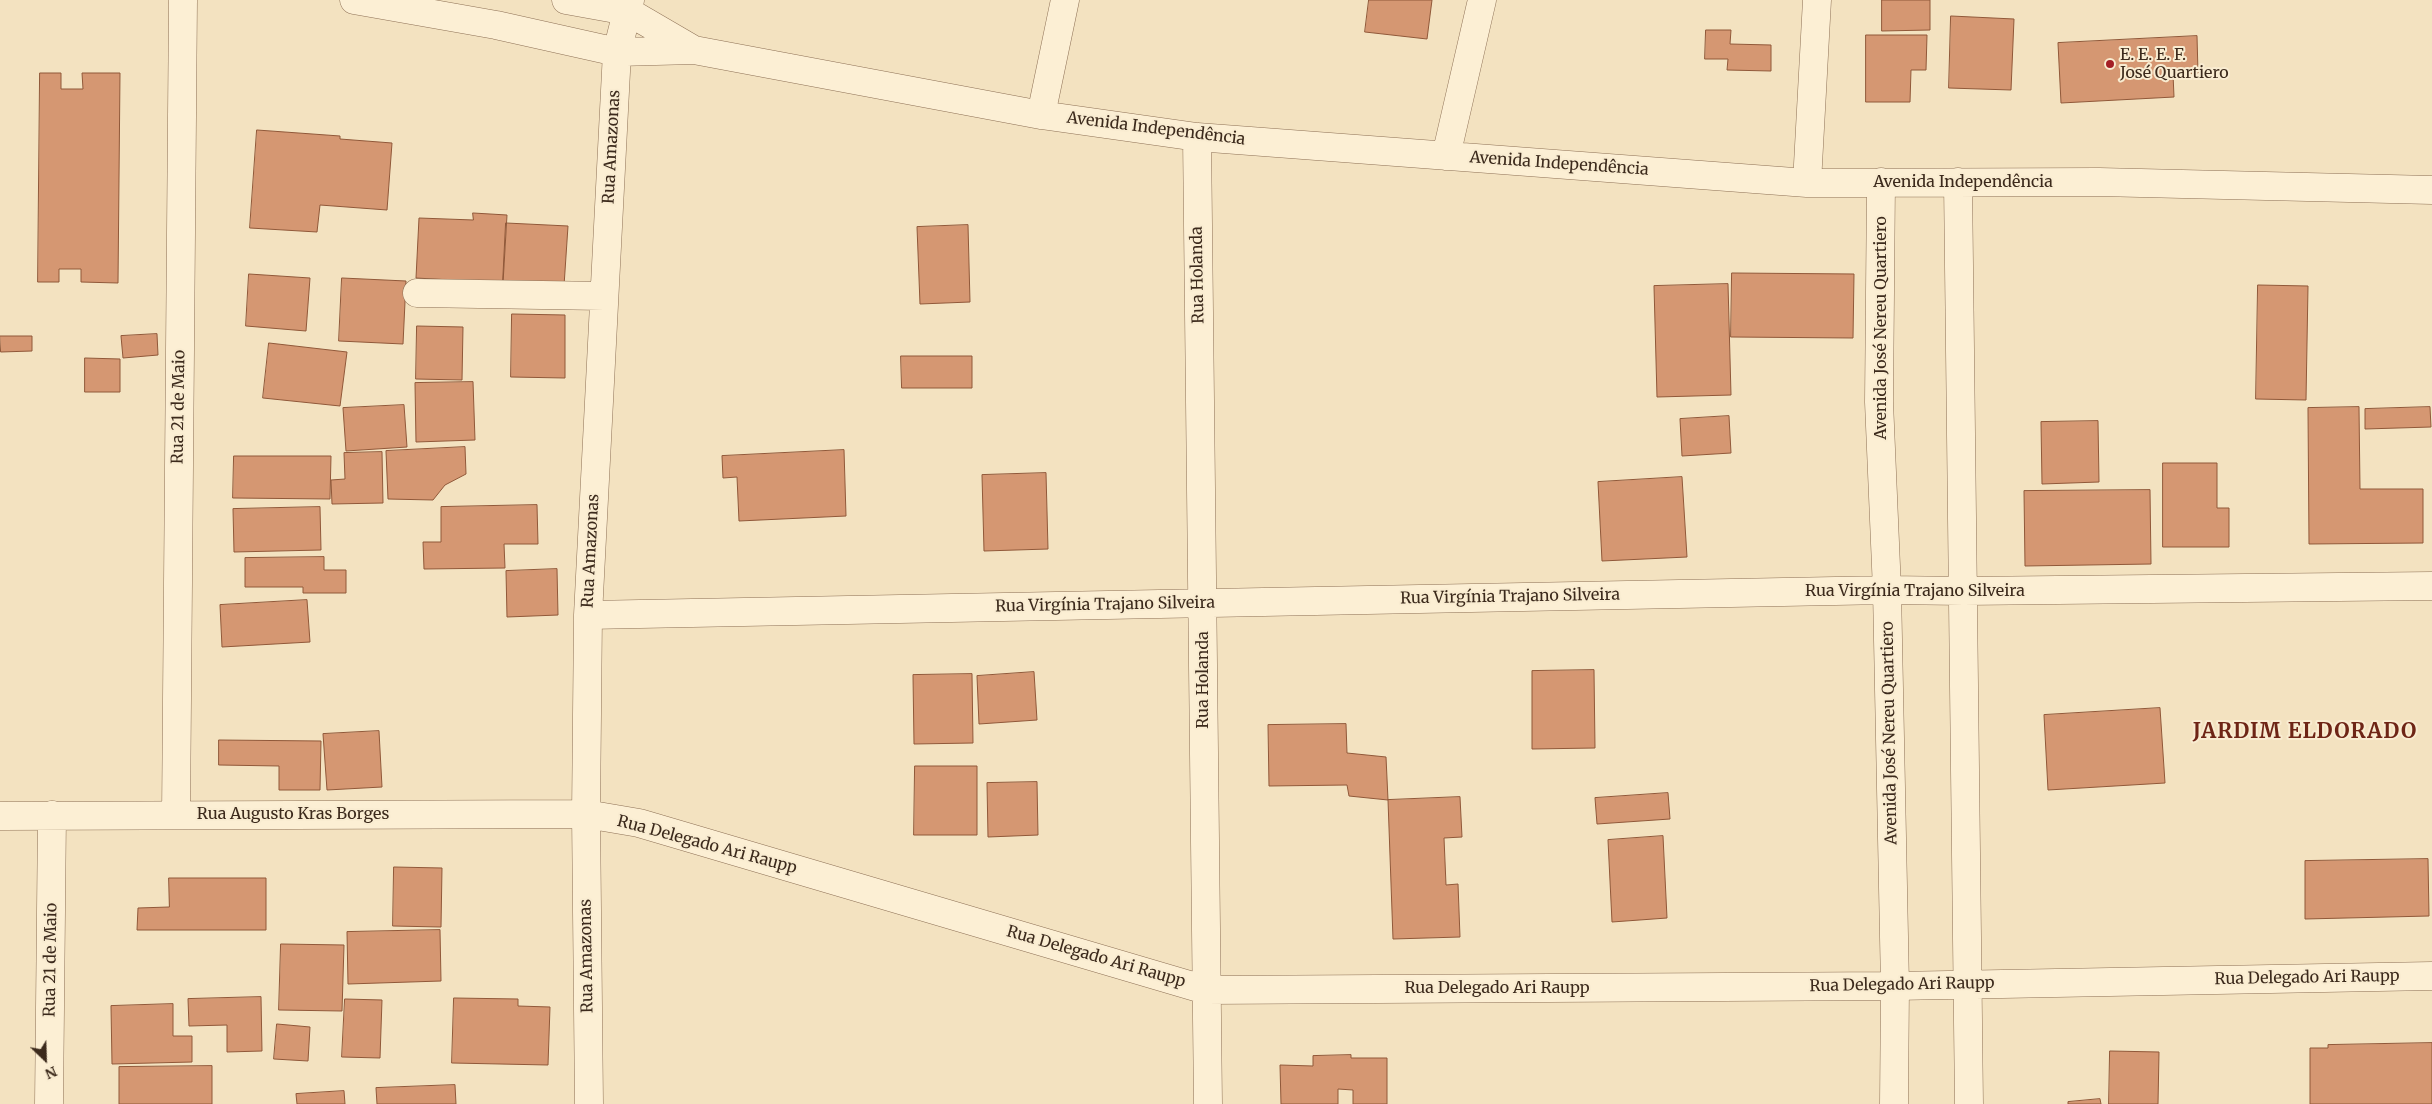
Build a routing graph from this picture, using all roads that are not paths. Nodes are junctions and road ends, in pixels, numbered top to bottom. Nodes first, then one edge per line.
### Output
1 (183, 0) edge
2 (566, 0) edge
3 (1065, 0) edge
4 (1482, 0) edge
5 (1817, 0) edge
6 (372, 2) edge
7 (628, 5) edge
8 (694, 50) junction
9 (617, 52) junction
10 (1041, 115) junction
11 (1197, 136) junction
12 (1446, 156) junction
13 (1881, 182) junction
14 (1958, 182) junction
15 (1807, 183) junction
16 (2432, 190) edge
17 (417, 293) dead end
18 (604, 296) junction
19 (2432, 586) edge
20 (1887, 590) junction
21 (1964, 591) junction
22 (1202, 604) junction
23 (588, 615) junction
24 (586, 814) junction
25 (52, 815) junction
26 (176, 815) junction
27 (0, 816) edge
28 (2432, 976) edge
29 (1967, 984) junction
30 (1895, 986) junction
31 (1206, 990) junction
32 (49, 1104) edge
33 (589, 1104) edge
34 (1208, 1104) edge
35 (1894, 1104) edge
36 (1969, 1104) edge

1 - 26 street, Rua 21 de Maio
2 - 7 street, Avenida Independência
3 - 10 street
4 - 12 street
5 - 15 street
6 - 9 street, Avenida Independência
7 - 8 street, Avenida Independência
7 - 9 street, Rua Amazonas
8 - 9 street, Avenida Independência
8 - 10 street, Avenida Independência
9 - 18 street, Rua Amazonas
10 - 11 street, Avenida Independência
11 - 12 street, Avenida Independência
11 - 22 street, Rua Holanda
12 - 15 street, Avenida Independência
13 - 14 street, Avenida Independência
13 - 15 street, Avenida Independência
13 - 20 street, Avenida José Nereu Quartiero
14 - 16 street, Avenida Independência
14 - 21 street
17 - 18 street
18 - 23 street, Rua Amazonas
19 - 21 street, Rua Virgínia Trajano Silveira
20 - 21 street, Rua Virgínia Trajano Silveira
20 - 22 street, Rua Virgínia Trajano Silveira
20 - 30 street, Avenida José Nereu Quartiero
21 - 29 street
22 - 23 street, Rua Virgínia Trajano Silveira
22 - 31 street, Rua Holanda
23 - 24 street, Rua Amazonas
24 - 26 street, Rua Augusto Kras Borges
24 - 31 street, Rua Delegado Ari Raupp
24 - 33 street, Rua Amazonas
25 - 26 street, Rua Augusto Kras Borges
25 - 27 street, Rua Augusto Kras Borges
25 - 32 street, Rua 21 de Maio
28 - 29 street, Rua Delegado Ari Raupp
29 - 30 street, Rua Delegado Ari Raupp
29 - 36 street
30 - 31 street, Rua Delegado Ari Raupp
30 - 35 street, Avenida José Nereu Quartiero
31 - 34 street, Rua Holanda

